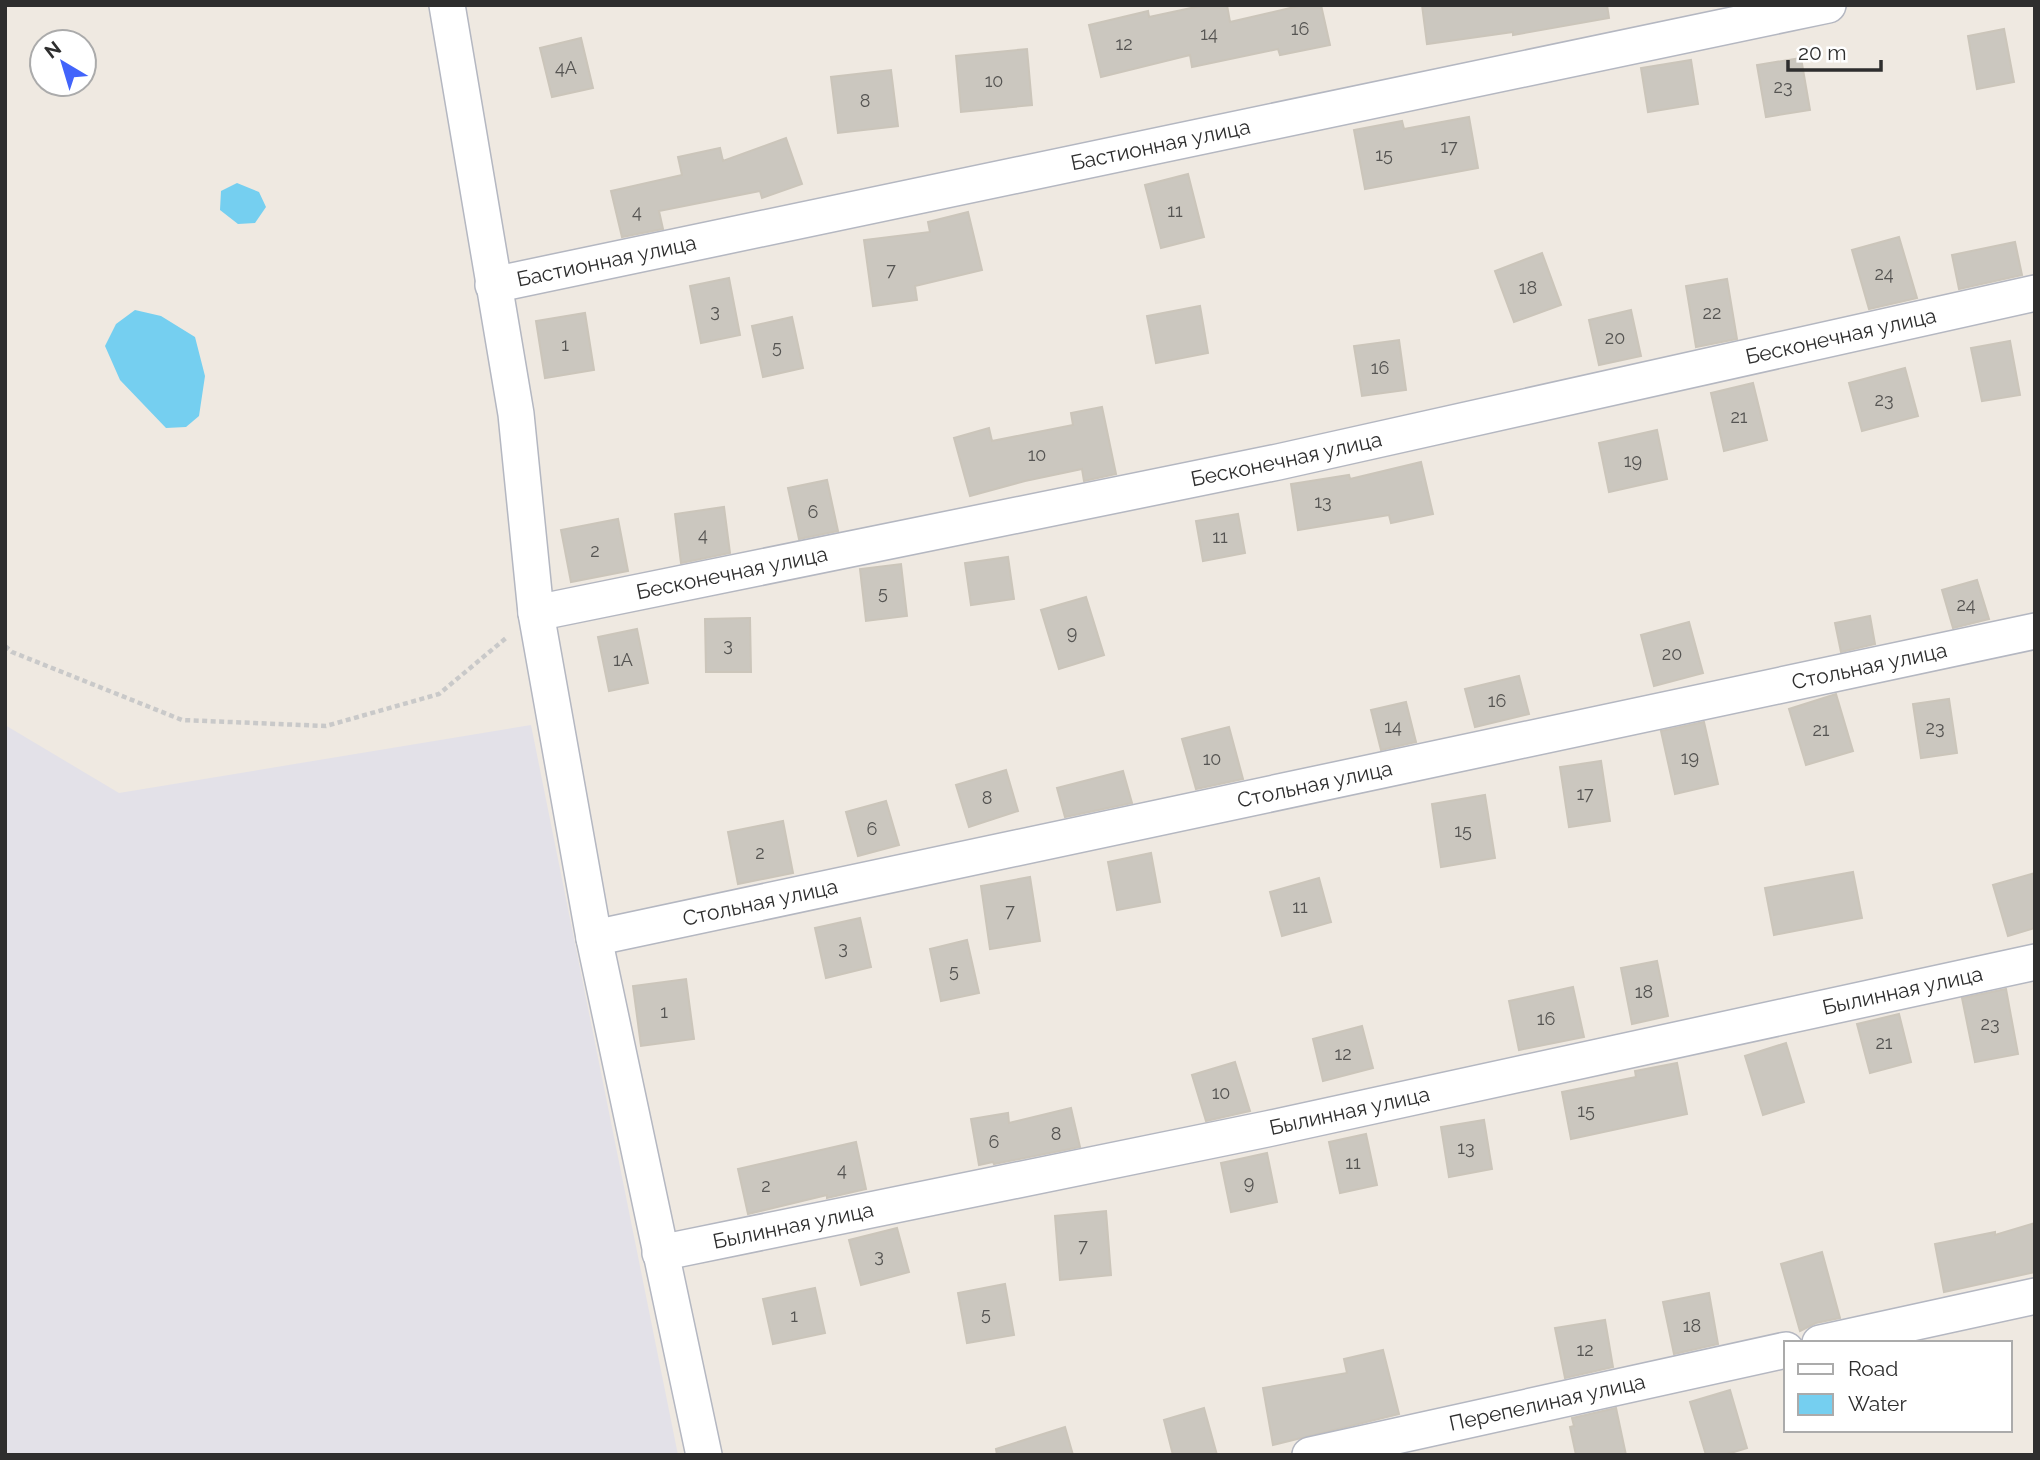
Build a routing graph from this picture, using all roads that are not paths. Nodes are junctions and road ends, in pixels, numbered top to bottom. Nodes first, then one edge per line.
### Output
1 (447, 5) edge
2 (1828, 5) edge
3 (493, 285) junction
4 (2035, 293) edge
5 (536, 613) junction
6 (2035, 631) edge
7 (594, 938) junction
8 (2035, 962) edge
9 (660, 1252) junction
10 (2035, 1296) edge
11 (1829, 1341) edge
12 (1784, 1350) edge
13 (704, 1455) edge
14 (1310, 1455) edge

1 - 3 street
2 - 3 street, Бастионная улица
3 - 5 street
4 - 5 street, Бесконечная улица
5 - 7 street
6 - 7 street, Стольная улица
7 - 9 street
8 - 9 street, Былинная улица
9 - 13 street
10 - 11 street
12 - 14 street, Перепелиная улица

